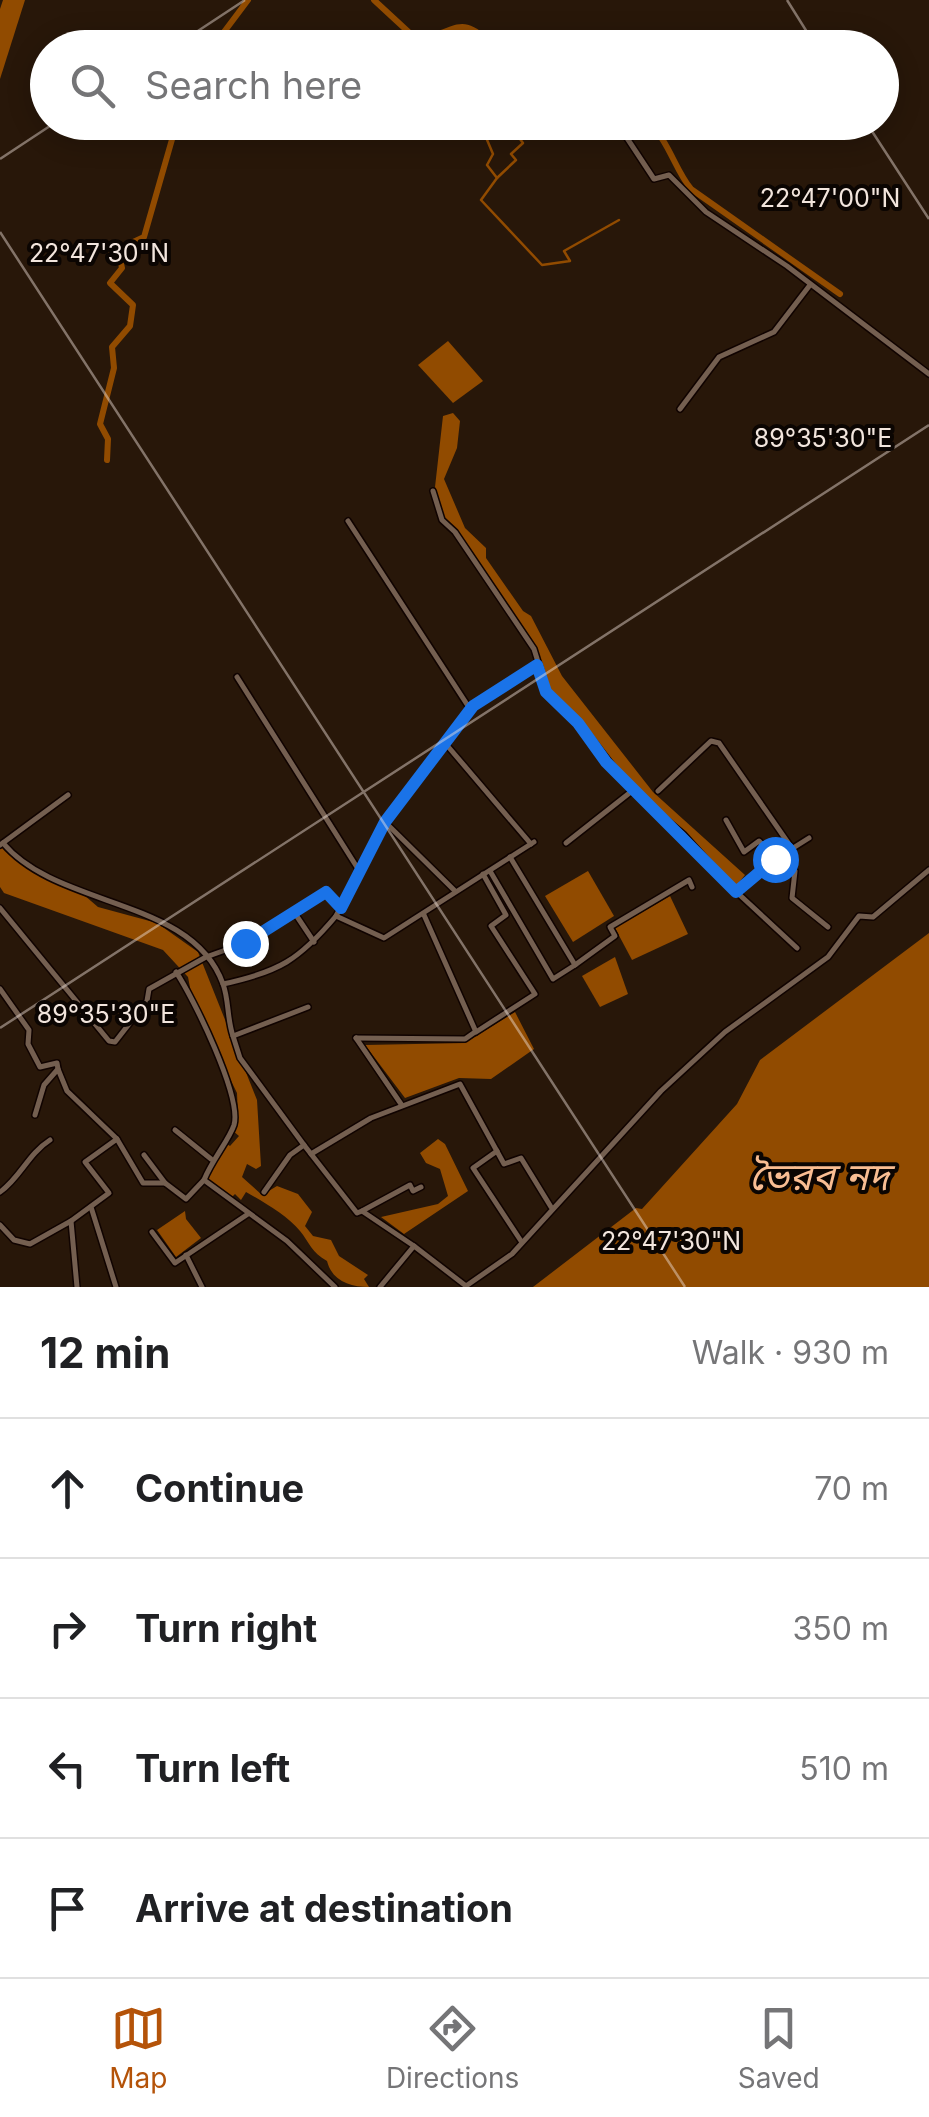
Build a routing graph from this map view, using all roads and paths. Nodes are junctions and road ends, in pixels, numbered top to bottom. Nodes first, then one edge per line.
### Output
1 (628, 140) edge
2 (810, 285) junction
3 (929, 374) edge
4 (680, 408) dead end
5 (434, 491) dead end
6 (348, 521) dead end
7 (537, 665) junction
8 (237, 677) dead end
9 (470, 710) junction
10 (445, 743) junction
11 (658, 791) dead end
12 (632, 792) junction
13 (68, 795) dead end
14 (726, 820) dead end
15 (385, 822) junction
16 (809, 838) dead end
17 (566, 843) dead end
18 (2, 844) edge
19 (791, 847) junction
20 (782, 855) junction
21 (510, 857) junction
22 (775, 859) junction
23 (929, 870) edge
24 (360, 872) junction
25 (486, 872) junction
26 (692, 888) dead end
27 (454, 890) junction
28 (736, 892) junction
29 (0, 908) edge
30 (341, 908) junction
31 (294, 912) junction
32 (424, 915) junction
33 (336, 916) junction
34 (828, 927) dead end
35 (314, 942) junction
36 (797, 948) dead end
37 (205, 958) junction
38 (575, 964) junction
39 (177, 971) junction
40 (223, 984) junction
41 (0, 989) edge
42 (308, 1006) dead end
43 (476, 1032) junction
44 (233, 1036) junction
45 (58, 1069) junction
46 (402, 1104) junction
47 (35, 1115) dead end
48 (176, 1130) dead end
49 (117, 1139) junction
50 (50, 1140) dead end
51 (304, 1146) junction
52 (497, 1152) junction
53 (310, 1154) junction
54 (144, 1155) dead end
55 (211, 1159) junction
56 (204, 1180) junction
57 (165, 1184) junction
58 (421, 1187) dead end
59 (0, 1192) edge
60 (264, 1192) dead end
61 (91, 1207) junction
62 (552, 1209) junction
63 (362, 1211) junction
64 (248, 1214) junction
65 (71, 1221) junction
66 (0, 1226) edge
67 (152, 1232) dead end
68 (521, 1242) junction
69 (414, 1246) junction
70 (186, 1255) junction
71 (77, 1287) edge
72 (116, 1287) edge
73 (202, 1287) edge
74 (334, 1287) edge
75 (380, 1287) edge

1 - 2 street
2 - 3 street
2 - 4 street
5 - 7 street
6 - 9 street
7 - 9 street
7 - 12 street
8 - 24 street
9 - 10 street
10 - 15 street
10 - 21 street
11 - 19 street
12 - 17 street
12 - 28 street
13 - 18 street
14 - 22 street
15 - 24 street
15 - 27 street
16 - 19 street
18 - 37 street
19 - 20 street
20 - 22 street
20 - 34 street
21 - 25 street
21 - 38 street
22 - 28 street
23 - 62 street
24 - 30 street
25 - 27 street
25 - 38 street
25 - 43 street
26 - 38 street
27 - 32 street
28 - 36 street
29 - 39 street
30 - 31 street
30 - 33 street
31 - 35 street
31 - 37 street
32 - 33 street
32 - 43 street
33 - 35 street
35 - 40 street
37 - 39 street
37 - 40 street
39 - 55 street
40 - 44 street
41 - 45 street
42 - 44 street
43 - 46 street
44 - 51 street
45 - 47 street
45 - 49 street
46 - 52 street
46 - 53 street
48 - 55 street
49 - 57 street
49 - 61 street
50 - 59 street
51 - 53 street
51 - 60 street
52 - 62 street
52 - 68 street
53 - 63 street
54 - 57 street
55 - 56 street
56 - 57 street
56 - 64 street
58 - 63 street
61 - 65 street
61 - 72 street
62 - 68 street
63 - 69 street
64 - 70 street
64 - 74 street
65 - 66 street
65 - 71 street
67 - 70 street
68 - 69 street
69 - 75 street
70 - 73 street

